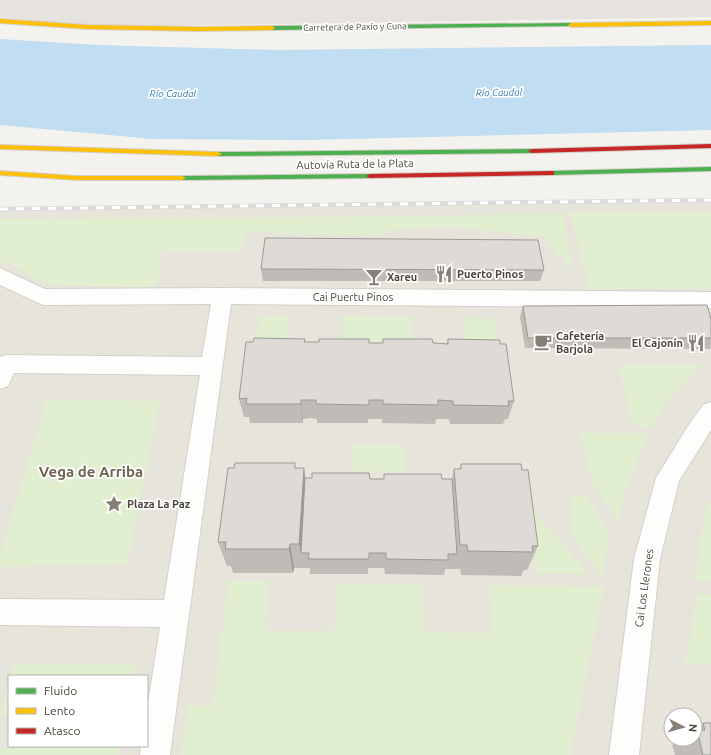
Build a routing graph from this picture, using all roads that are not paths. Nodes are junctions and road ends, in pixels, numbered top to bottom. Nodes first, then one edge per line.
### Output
1 (0, 21) edge
2 (711, 23) edge
3 (0, 141) edge
4 (711, 146) edge
5 (0, 147) edge
6 (91, 150) junction
7 (711, 170) edge
8 (0, 174) edge
9 (0, 275) edge
10 (222, 296) junction
11 (711, 300) edge
12 (212, 366) junction
13 (0, 380) edge
14 (711, 412) edge
15 (0, 612) edge
16 (176, 614) junction
17 (155, 755) edge
18 (624, 755) edge

1 - 2 main road, Carretera de Paxío y Cuna
3 - 6 main road
4 - 6 main road, Autovía Ruta de la Plata
5 - 6 main road, Autovía Ruta de la Plata
7 - 8 main road, Autovía Ruta de la Plata
9 - 10 street, Cai Puertu Pinos
10 - 11 street, Cai Puertu Pinos
10 - 12 street
12 - 13 street
12 - 16 street
14 - 18 street, Cai Los Llerones
15 - 16 street
16 - 17 street

